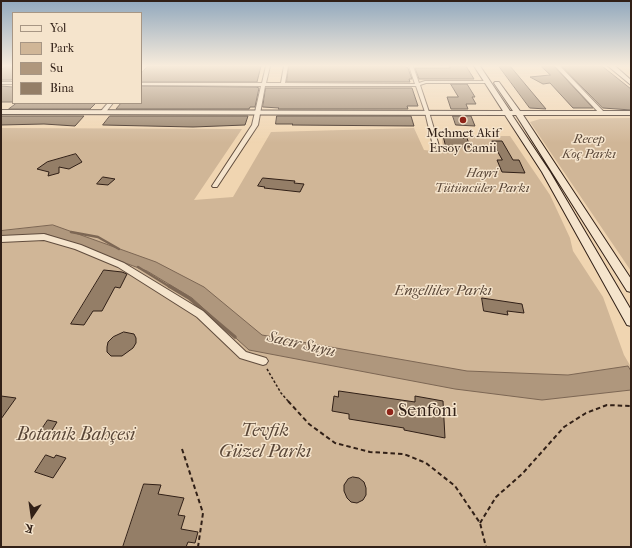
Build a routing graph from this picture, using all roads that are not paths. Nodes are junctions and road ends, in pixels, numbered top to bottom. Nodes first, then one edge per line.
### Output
1 (262, 92) edge
2 (419, 92) edge
3 (494, 92) edge
4 (503, 92) edge
5 (581, 92) edge
6 (110, 104) edge
7 (257, 111) junction
8 (1, 112) edge
9 (103, 112) junction
10 (427, 112) junction
11 (508, 112) junction
12 (518, 113) junction
13 (602, 113) junction
14 (631, 114) edge
15 (436, 146) dead end
16 (215, 186) dead end
17 (1, 239) edge
18 (631, 288) edge
19 (631, 321) edge
20 (263, 361) road end

1 - 7 street
2 - 10 street
3 - 11 main road
4 - 12 main road
5 - 13 street
6 - 9 street
7 - 9 main road
7 - 10 main road
7 - 16 street
8 - 9 main road
10 - 11 main road
10 - 15 street
11 - 12 main road
11 - 19 main road
12 - 13 main road
12 - 18 main road
13 - 14 main road
17 - 20 street

